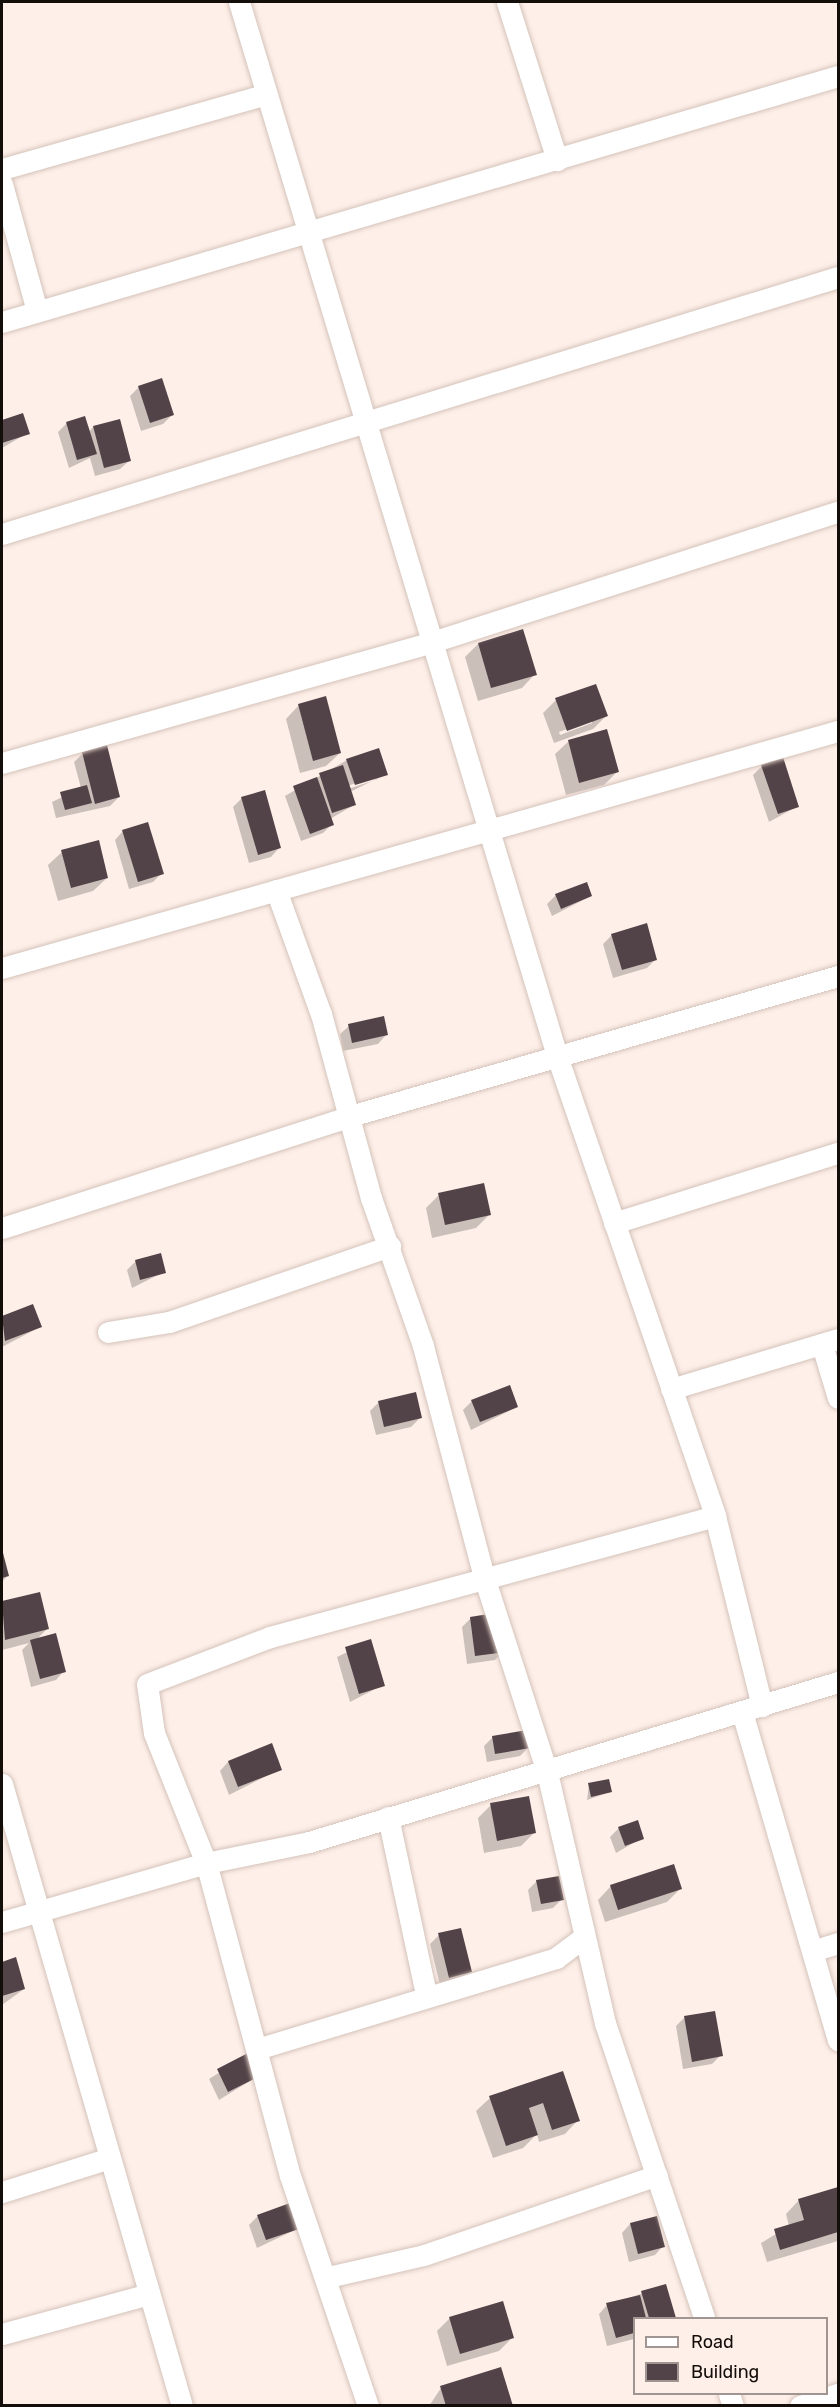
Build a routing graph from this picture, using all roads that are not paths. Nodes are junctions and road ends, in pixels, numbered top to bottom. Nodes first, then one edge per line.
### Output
1 (239, 2) edge
2 (507, 2) edge
3 (838, 76) edge
4 (267, 94) junction
5 (557, 160) junction
6 (2, 169) edge
7 (2, 183) edge
8 (309, 233) junction
9 (838, 277) edge
10 (37, 312) junction
11 (2, 322) edge
12 (367, 424) junction
13 (838, 512) edge
14 (2, 534) edge
15 (432, 642) junction
16 (838, 731) edge
17 (2, 763) edge
18 (489, 830) junction
19 (276, 890) junction
20 (2, 968) edge
21 (838, 976) edge
22 (557, 1056) junction
23 (350, 1116) junction
24 (838, 1153) edge
25 (614, 1223) junction
26 (2, 1228) edge
27 (390, 1246) junction
28 (108, 1332) dead end
29 (830, 1342) edge
30 (671, 1389) junction
31 (838, 1398) edge
32 (715, 1516) junction
33 (484, 1577) junction
34 (838, 1682) edge
35 (762, 1706) junction
36 (742, 1712) junction
37 (547, 1772) junction
38 (2, 1784) edge
39 (388, 1817) junction
40 (206, 1863) junction
41 (38, 1910) junction
42 (2, 1922) edge
43 (583, 1938) junction
44 (838, 1943) edge
45 (812, 1951) junction
46 (426, 1994) junction
47 (838, 2040) edge
48 (257, 2049) junction
49 (110, 2158) junction
50 (657, 2175) junction
51 (2, 2192) edge
52 (328, 2277) junction
53 (149, 2294) junction
54 (703, 2317) edge
55 (2, 2334) edge
56 (838, 2394) edge
57 (182, 2406) edge
58 (368, 2406) edge
59 (800, 2406) edge

1 - 4 street
2 - 5 street
3 - 5 street
4 - 6 street
4 - 8 street
5 - 8 street
7 - 10 street
8 - 10 street
8 - 12 street
9 - 12 street
10 - 11 street
12 - 14 street
12 - 15 street
13 - 15 street
15 - 17 street
15 - 18 street
16 - 18 street
18 - 19 street
18 - 22 street
19 - 20 street
19 - 23 street
21 - 22 street
22 - 23 street
22 - 25 street
23 - 26 street
23 - 27 street
24 - 25 street
25 - 30 street
27 - 28 street
27 - 33 street
29 - 30 street
29 - 31 street
30 - 32 street
32 - 33 street
32 - 35 street
33 - 37 street
33 - 40 street
34 - 35 street
35 - 36 street
36 - 37 street
36 - 45 street
37 - 39 street
37 - 43 street
38 - 41 street
39 - 40 street
39 - 46 street
40 - 41 street
40 - 48 street
41 - 42 street
41 - 49 street
43 - 46 street
43 - 50 street
44 - 45 street
45 - 47 street
46 - 48 street
48 - 52 street
49 - 51 street
49 - 53 street
50 - 52 street
50 - 54 street
52 - 58 street
53 - 55 street
53 - 57 street
56 - 59 street

